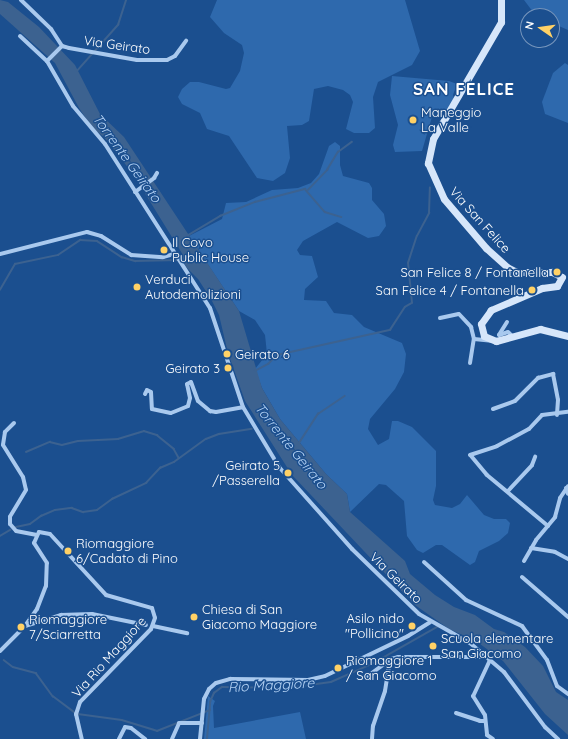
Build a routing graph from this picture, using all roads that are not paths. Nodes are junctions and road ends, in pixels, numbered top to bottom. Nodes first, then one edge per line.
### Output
1 (21, 0) edge
2 (501, 0) edge
3 (20, 36) dead end
4 (186, 41) dead end
5 (61, 46) junction
6 (48, 60) junction
7 (157, 173) dead end
8 (135, 192) junction
9 (0, 254) edge
10 (174, 255) junction
11 (440, 318) dead end
12 (506, 322) dead end
13 (512, 336) junction
14 (568, 336) edge
15 (474, 339) junction
16 (494, 341) junction
17 (470, 363) dead end
18 (145, 394) dead end
19 (243, 407) junction
20 (493, 409) dead end
21 (568, 412) edge
22 (557, 415) junction
23 (14, 424) dead end
24 (0, 429) edge
25 (5, 432) junction
26 (534, 457) dead end
27 (567, 487) edge
28 (508, 491) junction
29 (568, 494) edge
30 (548, 526) junction
31 (36, 535) junction
32 (531, 548) junction
33 (568, 559) edge
34 (524, 561) dead end
35 (424, 562) dead end
36 (522, 577) dead end
37 (568, 617) edge
38 (431, 622) junction
39 (146, 625) dead end
40 (25, 626) junction
41 (153, 626) junction
42 (187, 633) dead end
43 (0, 651) edge
44 (486, 657) junction
45 (390, 659) junction
46 (490, 660) junction
47 (365, 678) dead end
48 (568, 694) edge
49 (456, 713) dead end
50 (485, 720) junction
51 (202, 723) junction
52 (82, 739) edge
53 (119, 739) edge
54 (145, 739) edge
55 (172, 739) edge
56 (200, 739) edge
57 (372, 739) edge
58 (493, 739) edge
59 (558, 739) edge

1 - 5 street
2 - 16 street, Via San Felice
3 - 6 street, Via Geirato
4 - 5 street, Via Geirato
5 - 6 street
6 - 8 street, Via Geirato
7 - 8 street
8 - 10 street, Via Geirato
9 - 10 street
10 - 19 street, Via Geirato
11 - 15 street
12 - 13 street
13 - 14 street
13 - 16 street
15 - 16 street
15 - 17 street
18 - 19 street
19 - 38 street, Via Geirato
20 - 22 street
21 - 22 street
22 - 28 street
23 - 25 street
24 - 25 street
25 - 31 street
26 - 28 street
27 - 29 street
27 - 30 street
28 - 30 street
30 - 32 street
31 - 40 street
31 - 41 street, Via Rio Maggiore
32 - 33 street
32 - 34 street
35 - 48 street
36 - 37 street
38 - 44 street, Via Geirato
38 - 51 street
39 - 40 street
40 - 43 street
41 - 42 street
41 - 52 street, Via Rio Maggiore
44 - 45 street
44 - 46 street, Via Geirato
45 - 47 street
45 - 57 street
46 - 50 street
46 - 59 street, Via Geirato
49 - 50 street
50 - 58 street
51 - 55 street
51 - 56 street
53 - 54 street

